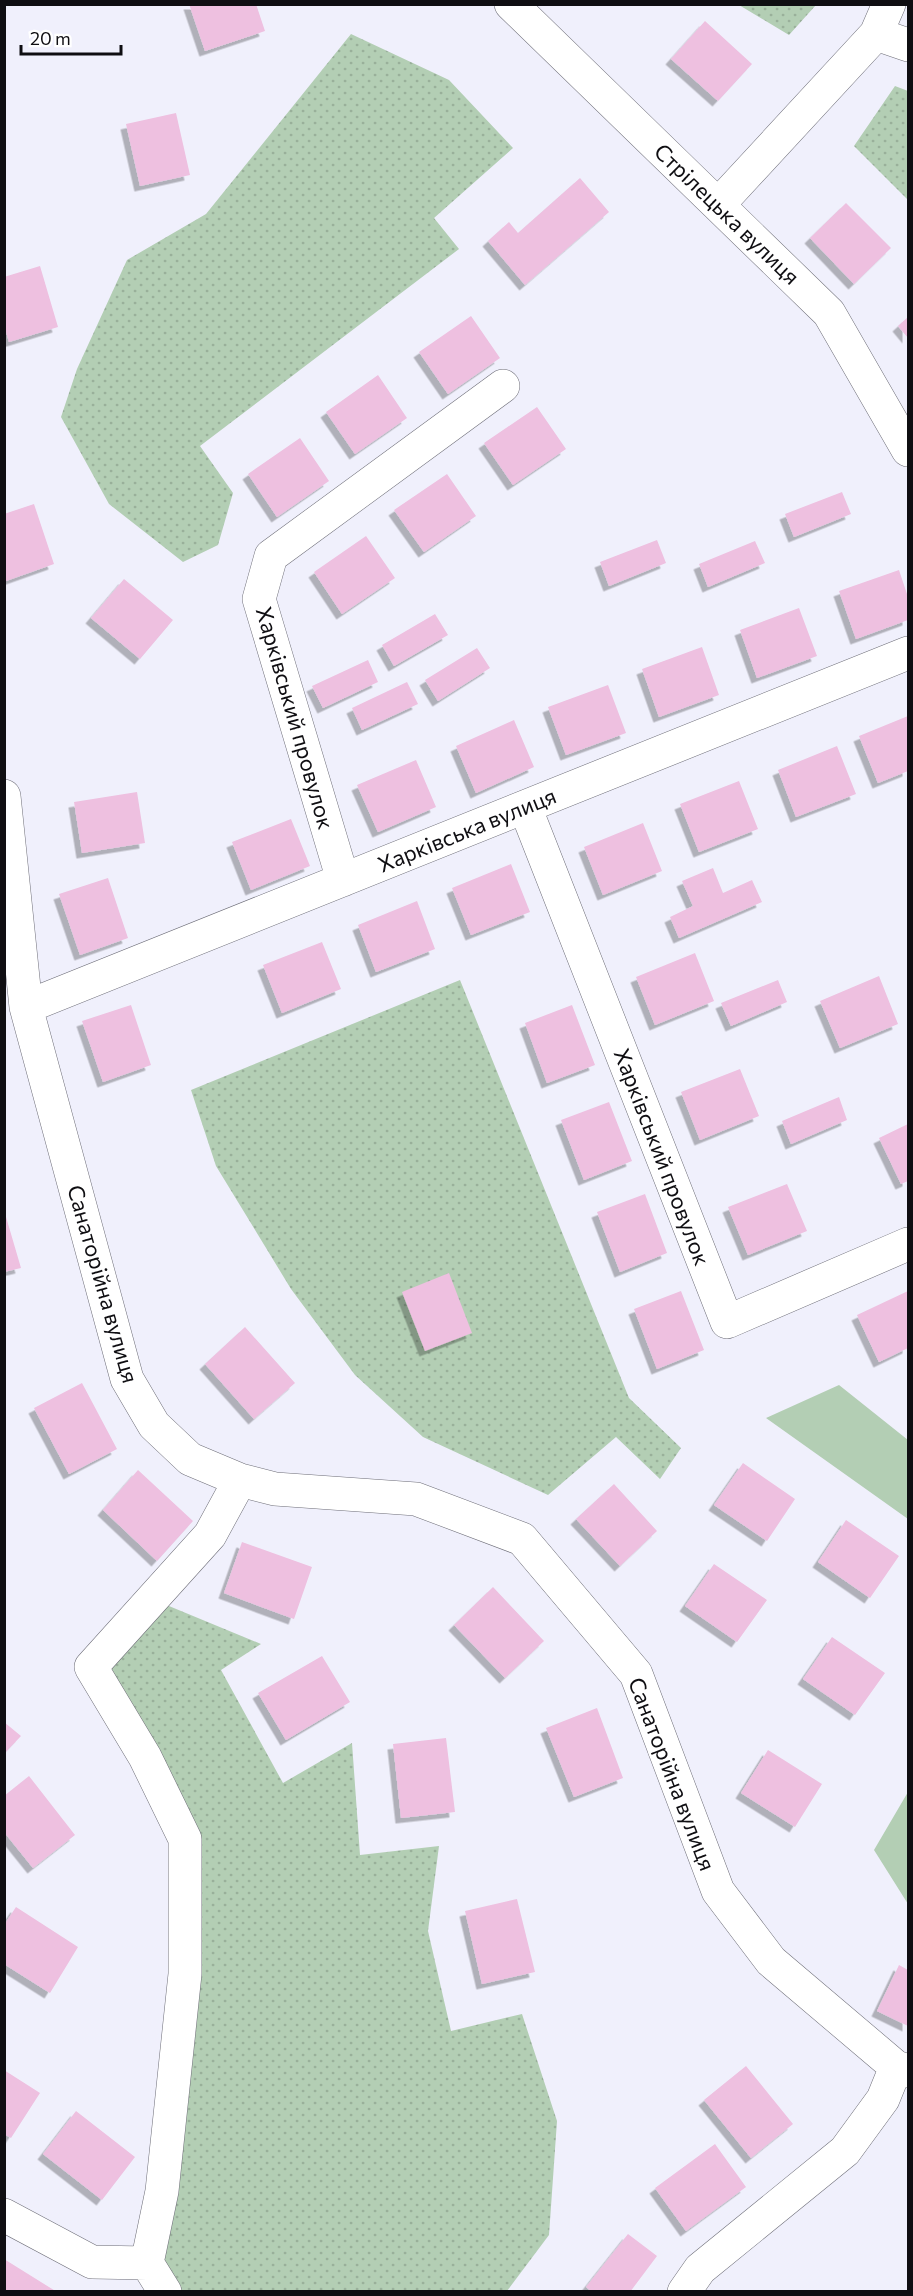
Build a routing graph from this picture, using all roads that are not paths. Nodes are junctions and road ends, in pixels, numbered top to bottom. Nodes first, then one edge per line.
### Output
1 (511, 4) edge
2 (889, 4) edge
3 (876, 34) junction
4 (909, 45) edge
5 (718, 206) junction
6 (503, 386) dead end
7 (909, 450) edge
8 (909, 652) edge
9 (4, 796) edge
10 (525, 807) junction
11 (343, 880) junction
12 (26, 1007) junction
13 (909, 1244) edge
14 (240, 1480) junction
15 (902, 2069) edge
16 (4, 2215) edge
17 (147, 2263) junction
18 (165, 2292) edge
19 (684, 2292) edge

1 - 5 street, Стрілецька вулиця
2 - 3 street
3 - 4 street
3 - 5 street
5 - 7 street, Стрілецька вулиця
6 - 11 street, Харківський провулок
8 - 10 street, Харківська вулиця
9 - 12 street, Санаторійна вулиця
10 - 11 street, Харківська вулиця
10 - 13 street, Харківський провулок
11 - 12 street, Харківська вулиця
12 - 14 street, Санаторійна вулиця
14 - 15 street, Санаторійна вулиця
14 - 17 street
15 - 19 street
16 - 17 street
17 - 18 street

